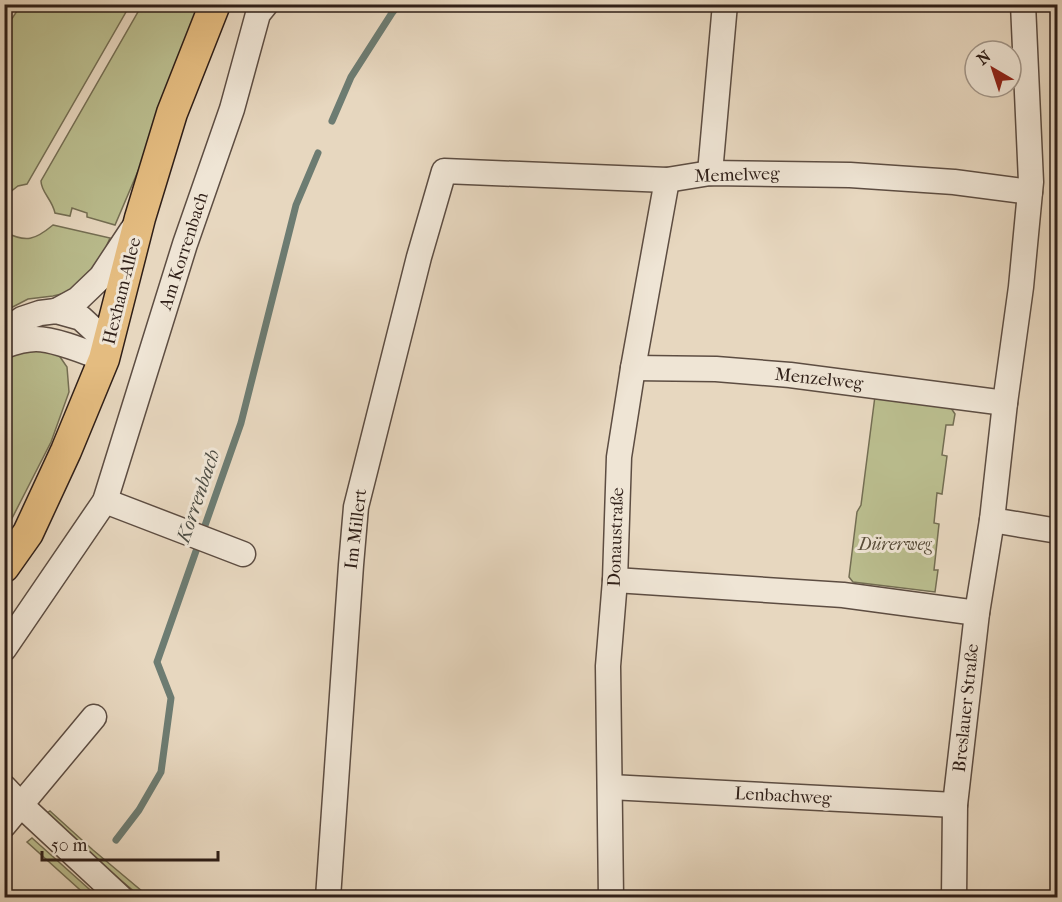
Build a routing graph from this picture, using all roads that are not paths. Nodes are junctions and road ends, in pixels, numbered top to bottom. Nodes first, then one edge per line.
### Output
1 (214, 4) edge
2 (266, 4) edge
3 (725, 4) edge
4 (1023, 4) edge
5 (444, 171) joint
6 (710, 173) junction
7 (667, 180) junction
8 (1030, 192) junction
9 (140, 218) junction
10 (56, 311) junction
11 (4, 332) edge
12 (4, 346) edge
13 (106, 354) junction
14 (633, 368) junction
15 (1005, 402) junction
16 (105, 501) junction
17 (992, 520) junction
18 (1058, 531) edge
19 (243, 554) dead end
20 (4, 567) edge
21 (615, 580) junction
22 (976, 613) junction
23 (4, 649) edge
24 (94, 717) dead end
25 (610, 786) junction
26 (4, 787) edge
27 (955, 805) junction
28 (21, 806) junction
29 (4, 825) edge
30 (121, 897) edge
31 (328, 897) edge
32 (611, 897) edge
33 (954, 897) edge

1 - 9 main road, Hexham-Allee
2 - 16 street, Am Korrenbach
3 - 6 street
4 - 8 street, Breslauer Straße
5 - 7 street, Memelweg
5 - 31 street, Im Millert
6 - 7 street, Memelweg
6 - 8 street, Memelweg
7 - 14 street, Donaustraße
8 - 15 street, Breslauer Straße
9 - 10 street
9 - 13 main road, Hexham-Allee
10 - 11 street
10 - 13 street
12 - 13 street
13 - 20 main road, Hexham-Allee
14 - 15 street, Menzelweg
14 - 21 street, Donaustraße
15 - 17 street, Breslauer Straße
16 - 19 street
16 - 23 street, Am Korrenbach
17 - 18 street
17 - 22 street, Breslauer Straße
21 - 22 street
21 - 25 street, Donaustraße
22 - 27 street, Breslauer Straße
24 - 28 street
25 - 27 street, Lenbachweg
25 - 32 street, Donaustraße
26 - 28 street
27 - 33 street, Breslauer Straße
28 - 29 street
28 - 30 street

